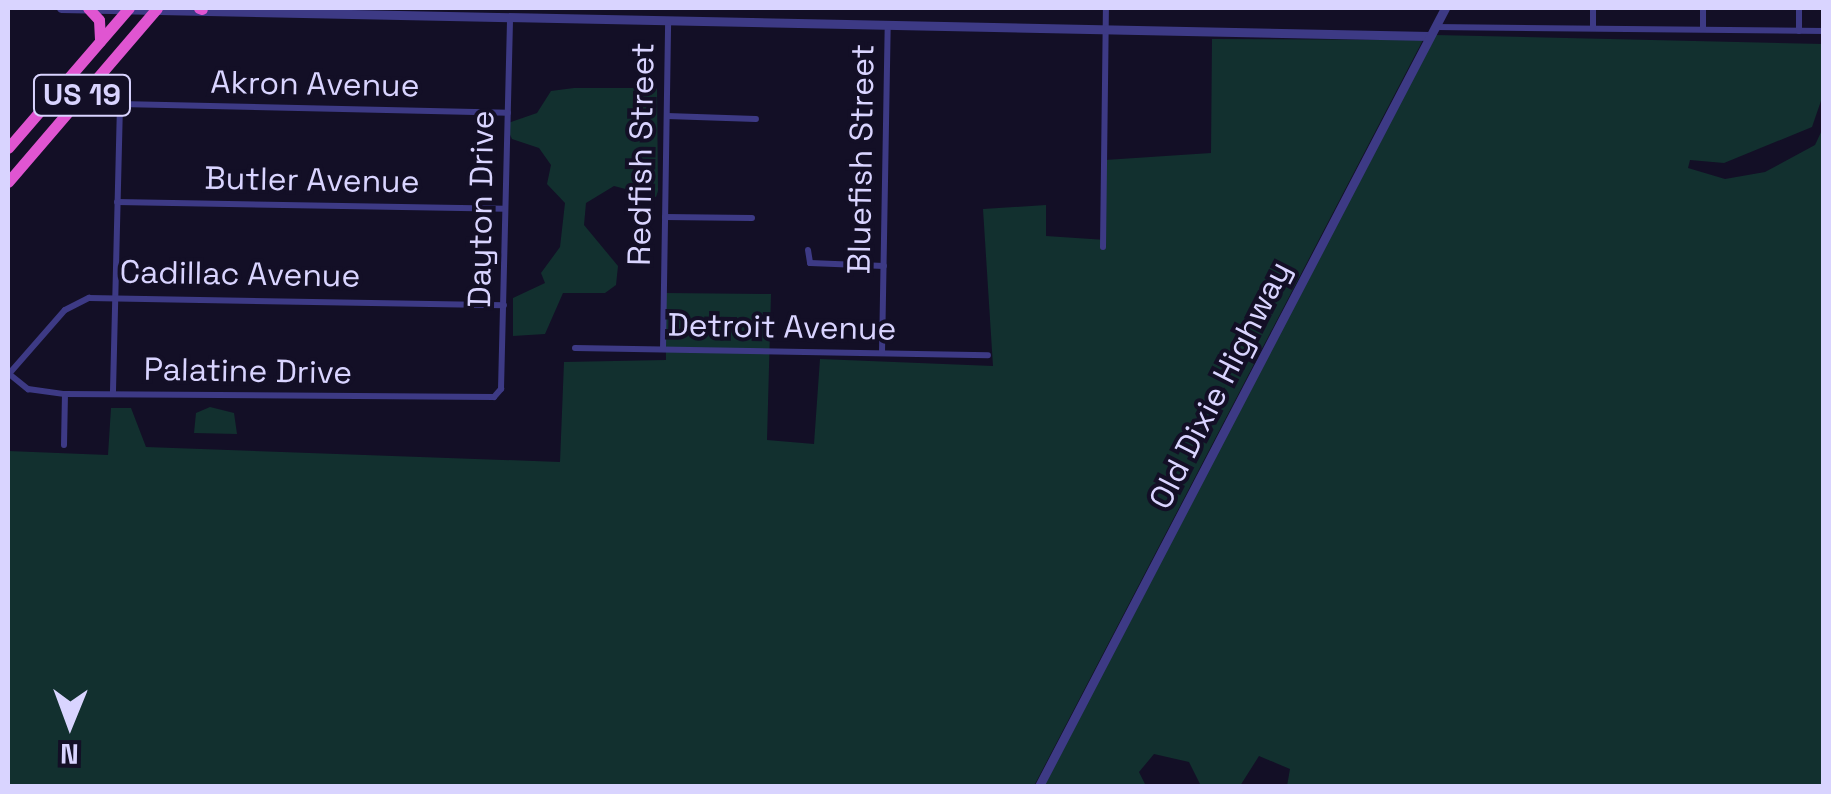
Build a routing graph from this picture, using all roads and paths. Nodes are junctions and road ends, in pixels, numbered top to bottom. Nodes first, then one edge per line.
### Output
1 (61, 8) edge
2 (88, 8) edge
3 (128, 8) edge
4 (156, 8) edge
5 (201, 8) edge
6 (1106, 8) edge
7 (1445, 8) edge
8 (1593, 8) edge
9 (1703, 8) edge
10 (1799, 8) edge
11 (510, 18) junction
12 (668, 20) junction
13 (888, 25) junction
14 (1106, 28) junction
15 (1592, 28) junction
16 (1702, 28) junction
17 (1432, 31) junction
18 (1798, 31) junction
19 (1824, 31) edge
20 (100, 41) junction
21 (94, 81) junction
22 (120, 104) junction
23 (508, 114) junction
24 (667, 116) junction
25 (756, 119) dead end
26 (10, 142) edge
27 (8, 182) edge
28 (117, 202) junction
29 (506, 209) junction
30 (665, 218) junction
31 (752, 218) dead end
32 (1104, 246) dead end
33 (808, 250) dead end
34 (884, 266) junction
35 (115, 295) junction
36 (504, 305) junction
37 (575, 348) dead end
38 (663, 350) junction
39 (882, 353) junction
40 (988, 356) dead end
41 (8, 374) edge
42 (65, 394) junction
43 (113, 394) junction
44 (494, 398) joint
45 (64, 444) dead end
46 (1039, 786) edge

1 - 2 street
2 - 3 street
2 - 20 highway
3 - 4 street
3 - 20 highway, US 19
4 - 5 street
4 - 21 highway, US 19
5 - 11 street
6 - 14 street
7 - 17 street, Old Dixie Highway
8 - 15 street
9 - 16 street
10 - 18 street
11 - 12 street
11 - 23 street, Dayton Drive
12 - 13 street
12 - 24 street, Redfish Street
13 - 14 street
13 - 34 street, Bluefish Street
14 - 17 street
14 - 32 street
15 - 16 street
15 - 17 street
16 - 18 street
17 - 46 street, Old Dixie Highway
18 - 19 street
20 - 26 highway, US 19
21 - 22 street
21 - 27 highway, US 19
22 - 23 street, Akron Avenue
22 - 28 street
23 - 29 street, Dayton Drive
24 - 25 street
24 - 30 street, Redfish Street
28 - 29 street, Butler Avenue
28 - 35 street
29 - 36 street, Dayton Drive
30 - 31 street
30 - 38 street, Redfish Street
33 - 34 street
34 - 39 street, Bluefish Street
35 - 36 street, Cadillac Avenue
35 - 41 street, Cadillac Avenue
35 - 43 street
36 - 44 street, Dayton Drive
37 - 38 street, Detroit Avenue
38 - 39 street, Detroit Avenue
39 - 40 street, Detroit Avenue
41 - 42 street, Palatine Drive
42 - 43 street, Palatine Drive
42 - 45 street
43 - 44 street, Palatine Drive

